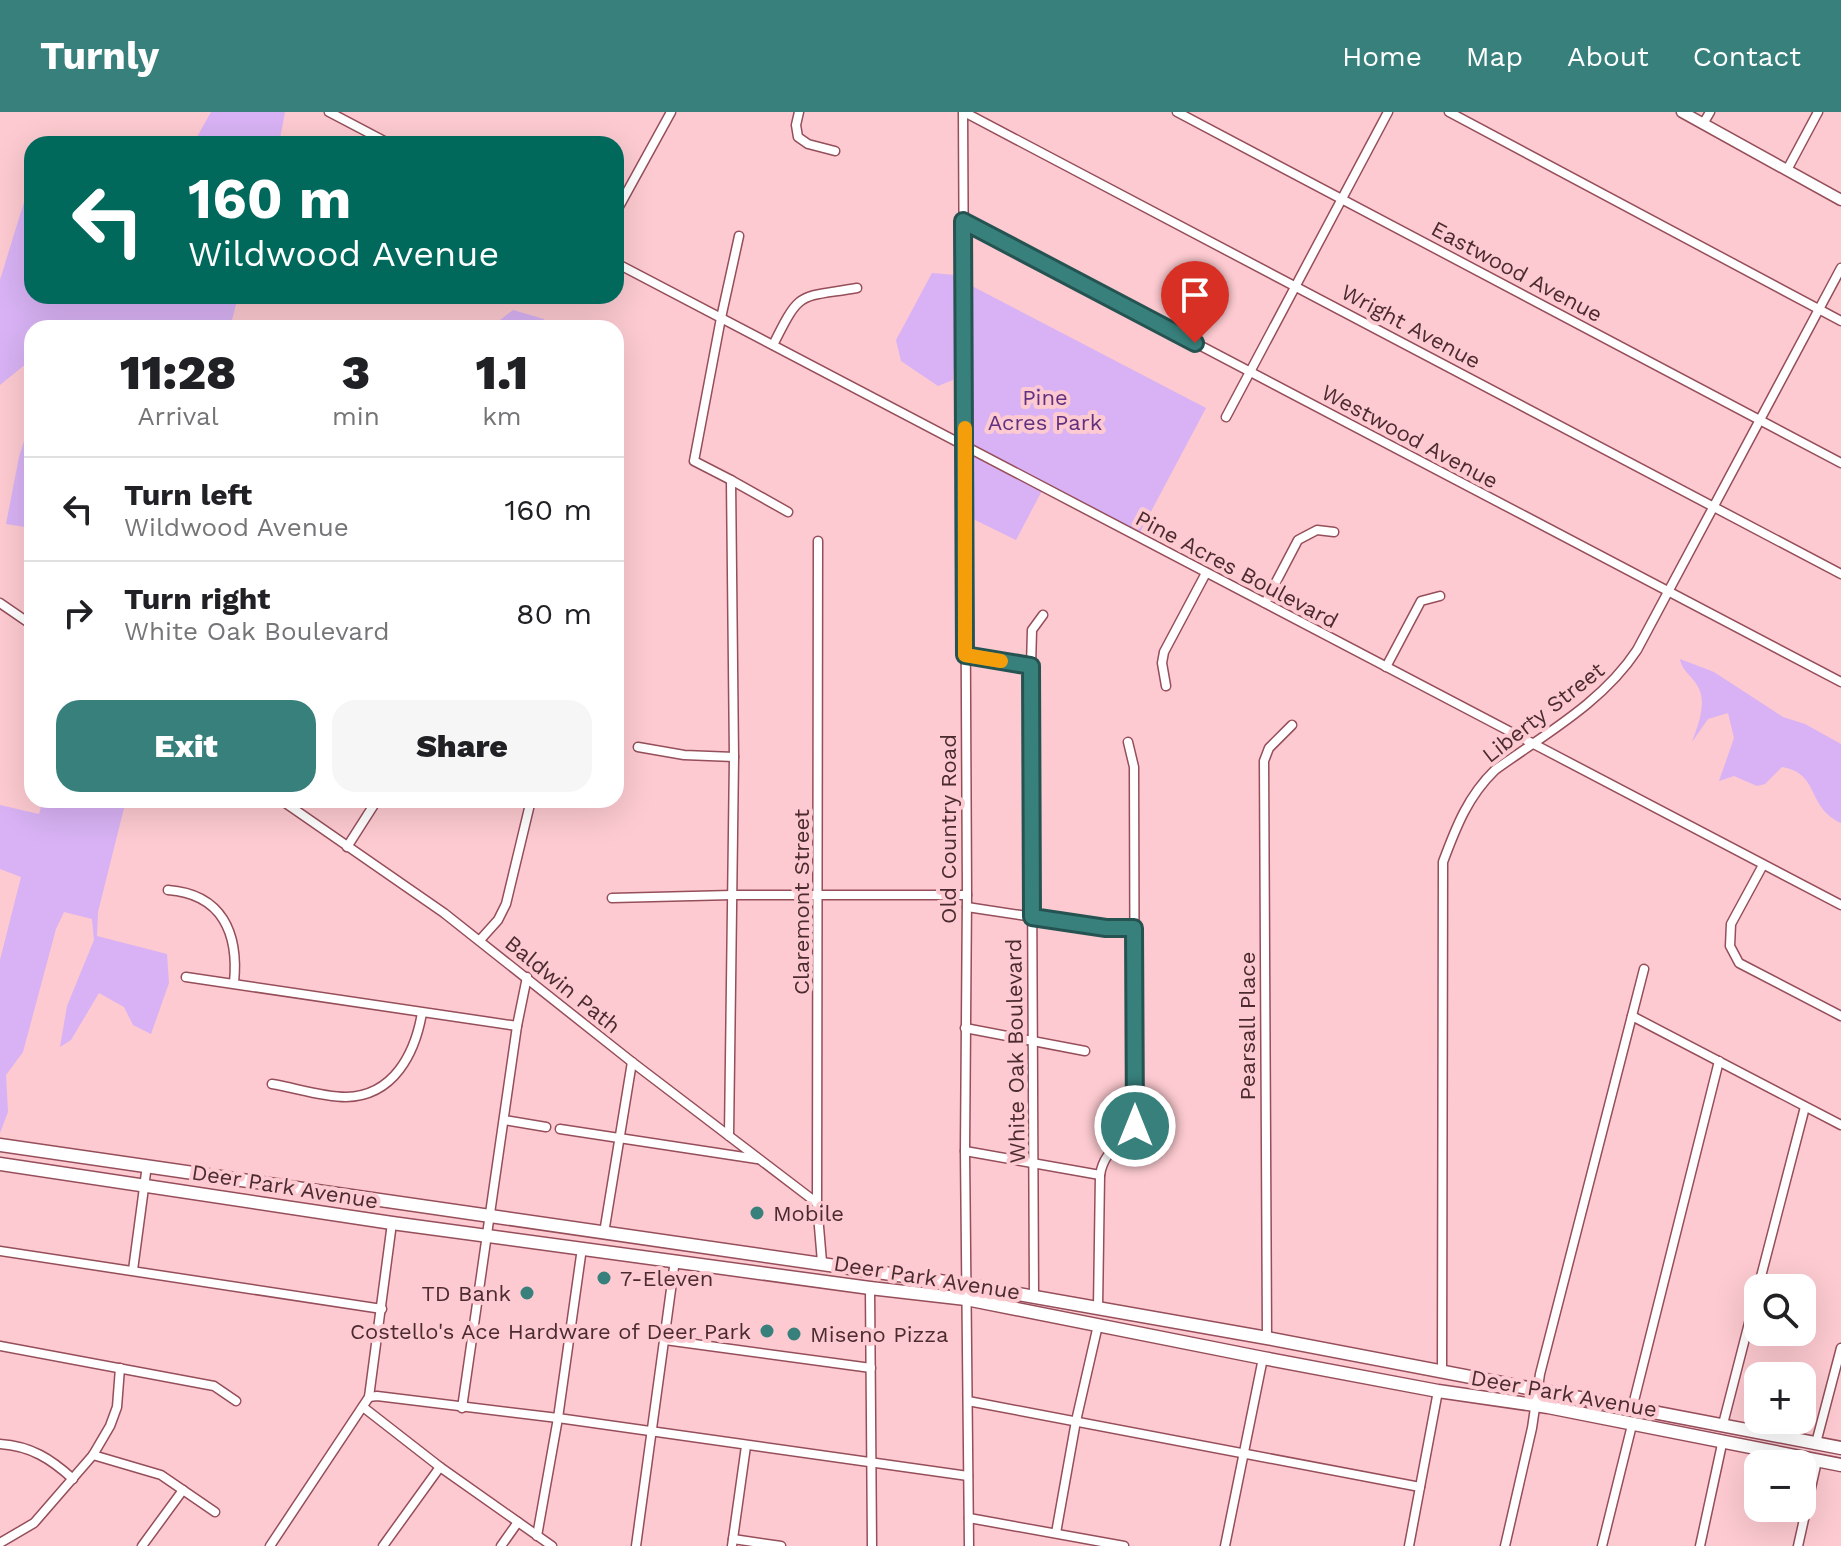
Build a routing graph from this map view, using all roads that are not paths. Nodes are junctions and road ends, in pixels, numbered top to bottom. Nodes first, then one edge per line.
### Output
1 (329, 112) edge
2 (671, 112) edge
3 (799, 112) edge
4 (963, 112) edge
5 (1177, 112) edge
6 (1388, 112) edge
7 (1449, 112) edge
8 (1682, 112) edge
9 (1710, 112) edge
10 (1818, 112) edge
11 (1703, 124) junction
12 (375, 136) edge
13 (835, 151) dead end
14 (1787, 170) junction
15 (624, 197) edge
16 (1342, 199) junction
17 (1841, 200) edge
18 (963, 221) junction
19 (739, 236) dead end
20 (624, 267) edge
21 (1841, 268) edge
22 (1296, 286) junction
23 (857, 288) dead end
24 (1820, 309) junction
25 (721, 318) junction
26 (1841, 321) edge
27 (773, 345) junction
28 (1250, 372) junction
29 (1226, 417) dead end
30 (1760, 420) junction
31 (965, 448) junction
32 (1841, 463) edge
33 (731, 480) junction
34 (1714, 507) junction
35 (788, 512) dead end
36 (1334, 532) dead end
37 (818, 541) dead end
38 (1206, 573) junction
39 (1841, 574) edge
40 (1667, 592) junction
41 (1440, 596) dead end
42 (0, 603) edge
43 (1265, 603) junction
44 (0, 611) edge
45 (14, 613) junction
46 (1043, 615) dead end
47 (24, 620) edge
48 (965, 655) junction
49 (1031, 666) junction
50 (1386, 667) junction
51 (1841, 682) edge
52 (1166, 686) dead end
53 (1292, 725) dead end
54 (1128, 742) dead end
55 (1531, 744) junction
56 (638, 747) dead end
57 (734, 757) junction
58 (292, 808) edge
59 (372, 808) edge
60 (529, 808) edge
61 (347, 847) junction
62 (1763, 865) junction
63 (168, 890) dead end
64 (819, 894) junction
65 (732, 895) junction
66 (967, 895) junction
67 (612, 898) dead end
68 (1841, 905) edge
69 (967, 907) junction
70 (1032, 917) junction
71 (1134, 928) junction
72 (480, 940) junction
73 (1644, 969) dead end
74 (186, 977) dead end
75 (527, 977) junction
76 (234, 983) junction
77 (422, 1013) junction
78 (1632, 1016) junction
79 (1841, 1016) edge
80 (517, 1026) junction
81 (965, 1028) junction
82 (1032, 1042) junction
83 (1085, 1051) dead end
84 (1719, 1061) junction
85 (632, 1062) junction
86 (272, 1084) dead end
87 (1805, 1107) junction
88 (504, 1120) junction
89 (1841, 1125) edge
90 (546, 1127) dead end
91 (560, 1129) dead end
92 (729, 1136) junction
93 (619, 1138) junction
94 (0, 1145) edge
95 (965, 1151) junction
96 (758, 1159) junction
97 (0, 1164) edge
98 (147, 1165) junction
99 (1034, 1165) junction
100 (1100, 1175) junction
101 (145, 1184) junction
102 (817, 1203) junction
103 (490, 1216) junction
104 (392, 1223) junction
105 (604, 1233) junction
106 (487, 1234) junction
107 (582, 1248) junction
108 (0, 1251) edge
109 (675, 1260) junction
110 (822, 1262) junction
111 (133, 1270) junction
112 (1762, 1274) edge
113 (967, 1285) junction
114 (870, 1288) junction
115 (1034, 1297) junction
116 (966, 1299) junction
117 (1098, 1308) junction
118 (382, 1309) junction
119 (1098, 1325) junction
120 (1267, 1338) junction
121 (665, 1340) junction
122 (1744, 1342) edge
123 (0, 1346) edge
124 (1841, 1348) edge
125 (1263, 1358) junction
126 (120, 1368) junction
127 (871, 1368) junction
128 (1442, 1372) junction
129 (1538, 1389) junction
130 (1438, 1391) junction
131 (369, 1397) junction
132 (236, 1401) dead end
133 (968, 1401) junction
134 (1536, 1405) junction
135 (363, 1407) junction
136 (462, 1408) junction
137 (1632, 1409) junction
138 (558, 1418) junction
139 (1076, 1421) junction
140 (1723, 1424) junction
141 (1632, 1425) junction
142 (652, 1433) junction
143 (1816, 1443) junction
144 (0, 1444) edge
145 (1722, 1444) junction
146 (746, 1446) junction
147 (1841, 1448) edge
148 (1243, 1452) junction
149 (93, 1455) junction
150 (1817, 1461) junction
151 (871, 1464) junction
152 (1841, 1465) edge
153 (440, 1467) junction
154 (968, 1476) junction
155 (73, 1479) junction
156 (1420, 1487) junction
157 (183, 1490) junction
158 (215, 1512) dead end
159 (969, 1518) junction
160 (518, 1522) junction
161 (1056, 1533) junction
162 (537, 1536) junction
163 (0, 1543) edge
164 (732, 1543) edge
165 (142, 1546) edge
166 (270, 1546) edge
167 (383, 1546) edge
168 (501, 1546) edge
169 (552, 1546) edge
170 (636, 1546) edge
171 (781, 1546) edge
172 (872, 1546) edge
173 (969, 1546) edge
174 (1124, 1546) edge
175 (1225, 1546) edge
176 (1409, 1546) edge
177 (1505, 1546) edge
178 (1602, 1546) edge
179 (1700, 1546) edge
180 (1798, 1546) edge

1 - 12 street
2 - 15 street
3 - 13 street
4 - 18 street, Old Country Road
4 - 22 street, Wright Avenue
5 - 16 street, Eastwood Avenue
6 - 16 street
7 - 24 street
8 - 11 street
9 - 11 street
10 - 14 street
11 - 14 street
14 - 17 street
16 - 22 street
16 - 30 street, Eastwood Avenue
18 - 28 street, Westwood Avenue
18 - 31 street, Old Country Road
19 - 25 street
20 - 25 street, Pine Acres Boulevard
21 - 24 street, Liberty Street
22 - 28 street
22 - 34 street, Wright Avenue
23 - 27 street
24 - 26 street
24 - 30 street, Liberty Street
25 - 27 street, Pine Acres Boulevard
25 - 33 street
27 - 31 street, Pine Acres Boulevard
28 - 29 street
28 - 40 street, Westwood Avenue
30 - 32 street, Eastwood Avenue
30 - 34 street, Liberty Street
31 - 38 street, Pine Acres Boulevard
31 - 48 street, Old Country Road
33 - 35 street
33 - 57 street
34 - 39 street, Wright Avenue
34 - 40 street, Liberty Street
36 - 43 street
37 - 64 street, Claremont Street
38 - 43 street, Pine Acres Boulevard
38 - 52 street
40 - 51 street, Westwood Avenue
40 - 55 street, Liberty Street
41 - 50 street
42 - 45 street
43 - 50 street, Pine Acres Boulevard
44 - 45 street
45 - 47 street
46 - 49 street, White Oak Boulevard
48 - 49 street
48 - 66 street, Old Country Road
49 - 70 street, White Oak Boulevard
50 - 55 street, Pine Acres Boulevard
53 - 120 street, Pearsall Place
54 - 71 street
55 - 62 street, Pine Acres Boulevard
55 - 128 street, Liberty Street
56 - 57 street
57 - 65 street
58 - 61 street, Baldwin Path
59 - 61 street
60 - 72 street
61 - 72 street, Baldwin Path
62 - 68 street, Pine Acres Boulevard
62 - 79 street
63 - 76 street
64 - 65 street
64 - 66 street
64 - 102 street, Claremont Street
65 - 67 street
65 - 92 street
66 - 69 street, Old Country Road
69 - 70 street
69 - 81 street, Old Country Road
70 - 71 street
70 - 82 street, White Oak Boulevard
71 - 100 street
72 - 75 street, Baldwin Path
73 - 78 street
74 - 76 street
75 - 80 street
75 - 85 street, Baldwin Path
76 - 77 street
77 - 80 street
77 - 86 street
78 - 84 street
78 - 129 street
80 - 88 street
81 - 82 street
81 - 95 street, Old Country Road
82 - 83 street
82 - 99 street, White Oak Boulevard
84 - 87 street
84 - 137 street
85 - 92 street, Baldwin Path
85 - 93 street
87 - 89 street
87 - 112 street
88 - 90 street
88 - 103 street
91 - 93 street
92 - 96 street, Baldwin Path
93 - 96 street
93 - 105 street
94 - 98 main road, Deer Park Avenue
95 - 99 street
95 - 113 street, Old Country Road
96 - 102 street, Baldwin Path
97 - 101 main road, Deer Park Avenue
98 - 101 street
98 - 103 main road, Deer Park Avenue
99 - 100 street
99 - 115 street, White Oak Boulevard
100 - 117 street
101 - 104 main road, Deer Park Avenue
101 - 111 street
102 - 110 street, Claremont Street
103 - 105 main road, Deer Park Avenue
103 - 106 street
104 - 106 main road, Deer Park Avenue
104 - 118 street
105 - 110 main road, Deer Park Avenue
106 - 107 main road, Deer Park Avenue
106 - 136 street
107 - 109 main road, Deer Park Avenue
107 - 138 street
108 - 111 street
109 - 114 main road, Deer Park Avenue
109 - 121 street
110 - 113 main road, Deer Park Avenue
111 - 118 street
113 - 115 main road, Deer Park Avenue
113 - 116 street, Old Country Road
114 - 116 main road, Deer Park Avenue
114 - 127 street
115 - 117 main road, Deer Park Avenue
116 - 119 main road, Deer Park Avenue
116 - 133 street, Old Country Road
117 - 120 main road, Deer Park Avenue
118 - 131 street
119 - 125 main road, Deer Park Avenue
119 - 139 street
120 - 128 main road, Deer Park Avenue
121 - 127 street
121 - 142 street
122 - 140 street
123 - 126 street
124 - 143 street
125 - 130 main road, Deer Park Avenue
125 - 148 street
126 - 132 street
126 - 149 street
127 - 151 street
128 - 129 main road, Deer Park Avenue
129 - 134 street
129 - 137 main road, Deer Park Avenue
130 - 134 main road, Deer Park Avenue
130 - 156 street
131 - 135 street
131 - 136 street
133 - 139 street
133 - 154 street, Old Country Road
134 - 141 main road, Deer Park Avenue
134 - 177 street
135 - 153 street
135 - 166 street
136 - 138 street
137 - 140 main road, Deer Park Avenue
138 - 142 street
138 - 162 street
139 - 148 street
139 - 161 street
140 - 143 main road, Deer Park Avenue
141 - 145 main road, Deer Park Avenue
141 - 178 street
142 - 146 street
142 - 170 street
143 - 147 main road, Deer Park Avenue
144 - 155 street
145 - 150 main road, Deer Park Avenue
145 - 179 street
146 - 151 street
146 - 164 street
148 - 156 street
148 - 175 street
149 - 155 street
149 - 157 street
150 - 152 main road, Deer Park Avenue
150 - 180 street
151 - 154 street
151 - 172 street
153 - 160 street
153 - 167 street
154 - 159 street, Old Country Road
155 - 163 street
156 - 176 street
157 - 158 street
157 - 165 street
159 - 161 street
159 - 173 street, Old Country Road
160 - 162 street
160 - 168 street
161 - 174 street
162 - 169 street
164 - 171 street

